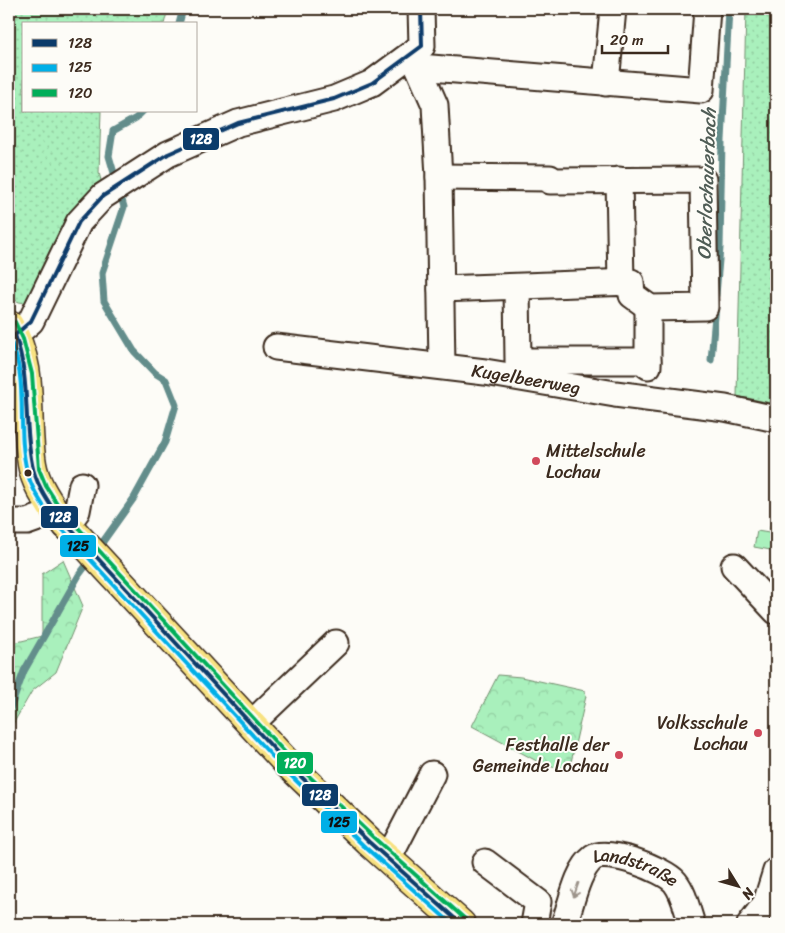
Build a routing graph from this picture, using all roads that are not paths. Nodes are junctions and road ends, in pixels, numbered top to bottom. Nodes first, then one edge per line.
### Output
1 (421, 9) edge
2 (614, 9) edge
3 (708, 9) edge
4 (415, 60) junction
5 (606, 83) junction
6 (439, 177) junction
7 (619, 180) junction
8 (621, 283) junction
9 (517, 288) junction
10 (441, 289) junction
11 (648, 306) junction
12 (12, 330) edge
13 (276, 347) dead end
14 (442, 366) junction
15 (648, 374) junction
16 (776, 419) edge
17 (82, 485) dead end
18 (61, 519) junction
19 (9, 522) edge
20 (734, 566) dead end
21 (776, 611) edge
22 (336, 643) dead end
23 (251, 724) junction
24 (432, 774) dead end
25 (388, 859) junction
26 (485, 862) dead end
27 (776, 871) edge
28 (461, 924) edge
29 (534, 924) edge
30 (564, 924) edge
31 (692, 924) edge
32 (750, 924) edge

1 - 4 street
2 - 5 street
3 - 5 street
4 - 5 street
4 - 6 street
4 - 12 street
6 - 7 street
6 - 10 street
7 - 8 street
7 - 11 street
8 - 9 street
8 - 11 street
9 - 10 street
9 - 15 street
10 - 14 street
11 - 15 street
12 - 18 main road
13 - 14 street, Kugelbeerweg
14 - 15 street, Kugelbeerweg
15 - 16 street, Kugelbeerweg
17 - 18 street
18 - 19 street
18 - 23 main road
20 - 21 street
22 - 23 street
23 - 25 main road
24 - 25 street
25 - 28 main road
26 - 29 street
27 - 32 street
31 -> 30 street, Landstraße

